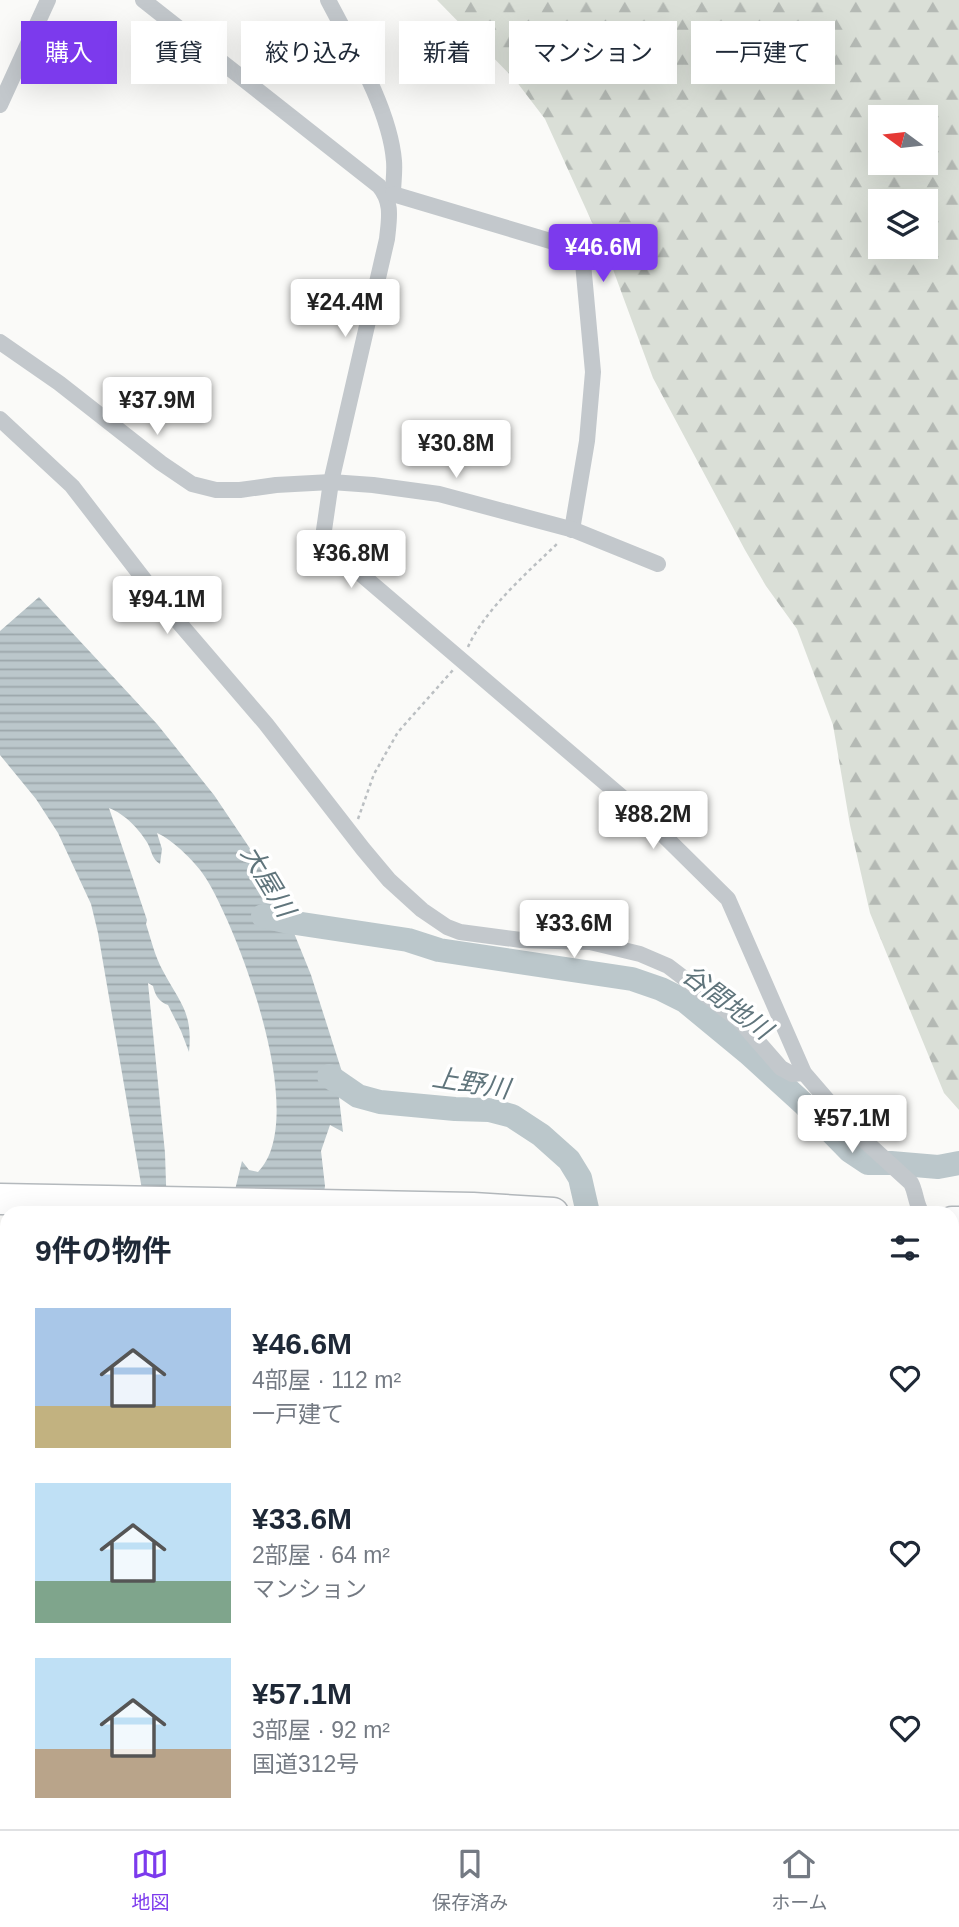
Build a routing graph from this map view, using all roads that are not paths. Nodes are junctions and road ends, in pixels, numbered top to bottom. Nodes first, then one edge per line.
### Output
1 (48, 0) edge
2 (143, 0) edge
3 (328, 0) edge
4 (0, 105) edge
5 (391, 196) junction
6 (0, 342) edge
7 (0, 419) edge
8 (331, 482) junction
9 (572, 530) junction
10 (658, 564) dead end
11 (804, 1073) junction
12 (0, 1199) edge
13 (50, 1205) edge
14 (191, 1206) edge
15 (918, 1206) edge

1 - 4 street
2 - 5 street
3 - 5 street
5 - 8 street
5 - 9 street
6 - 8 street
7 - 11 street
8 - 9 street
8 - 11 street
9 - 10 street
11 - 15 street
12 - 13 highway
13 - 14 highway

